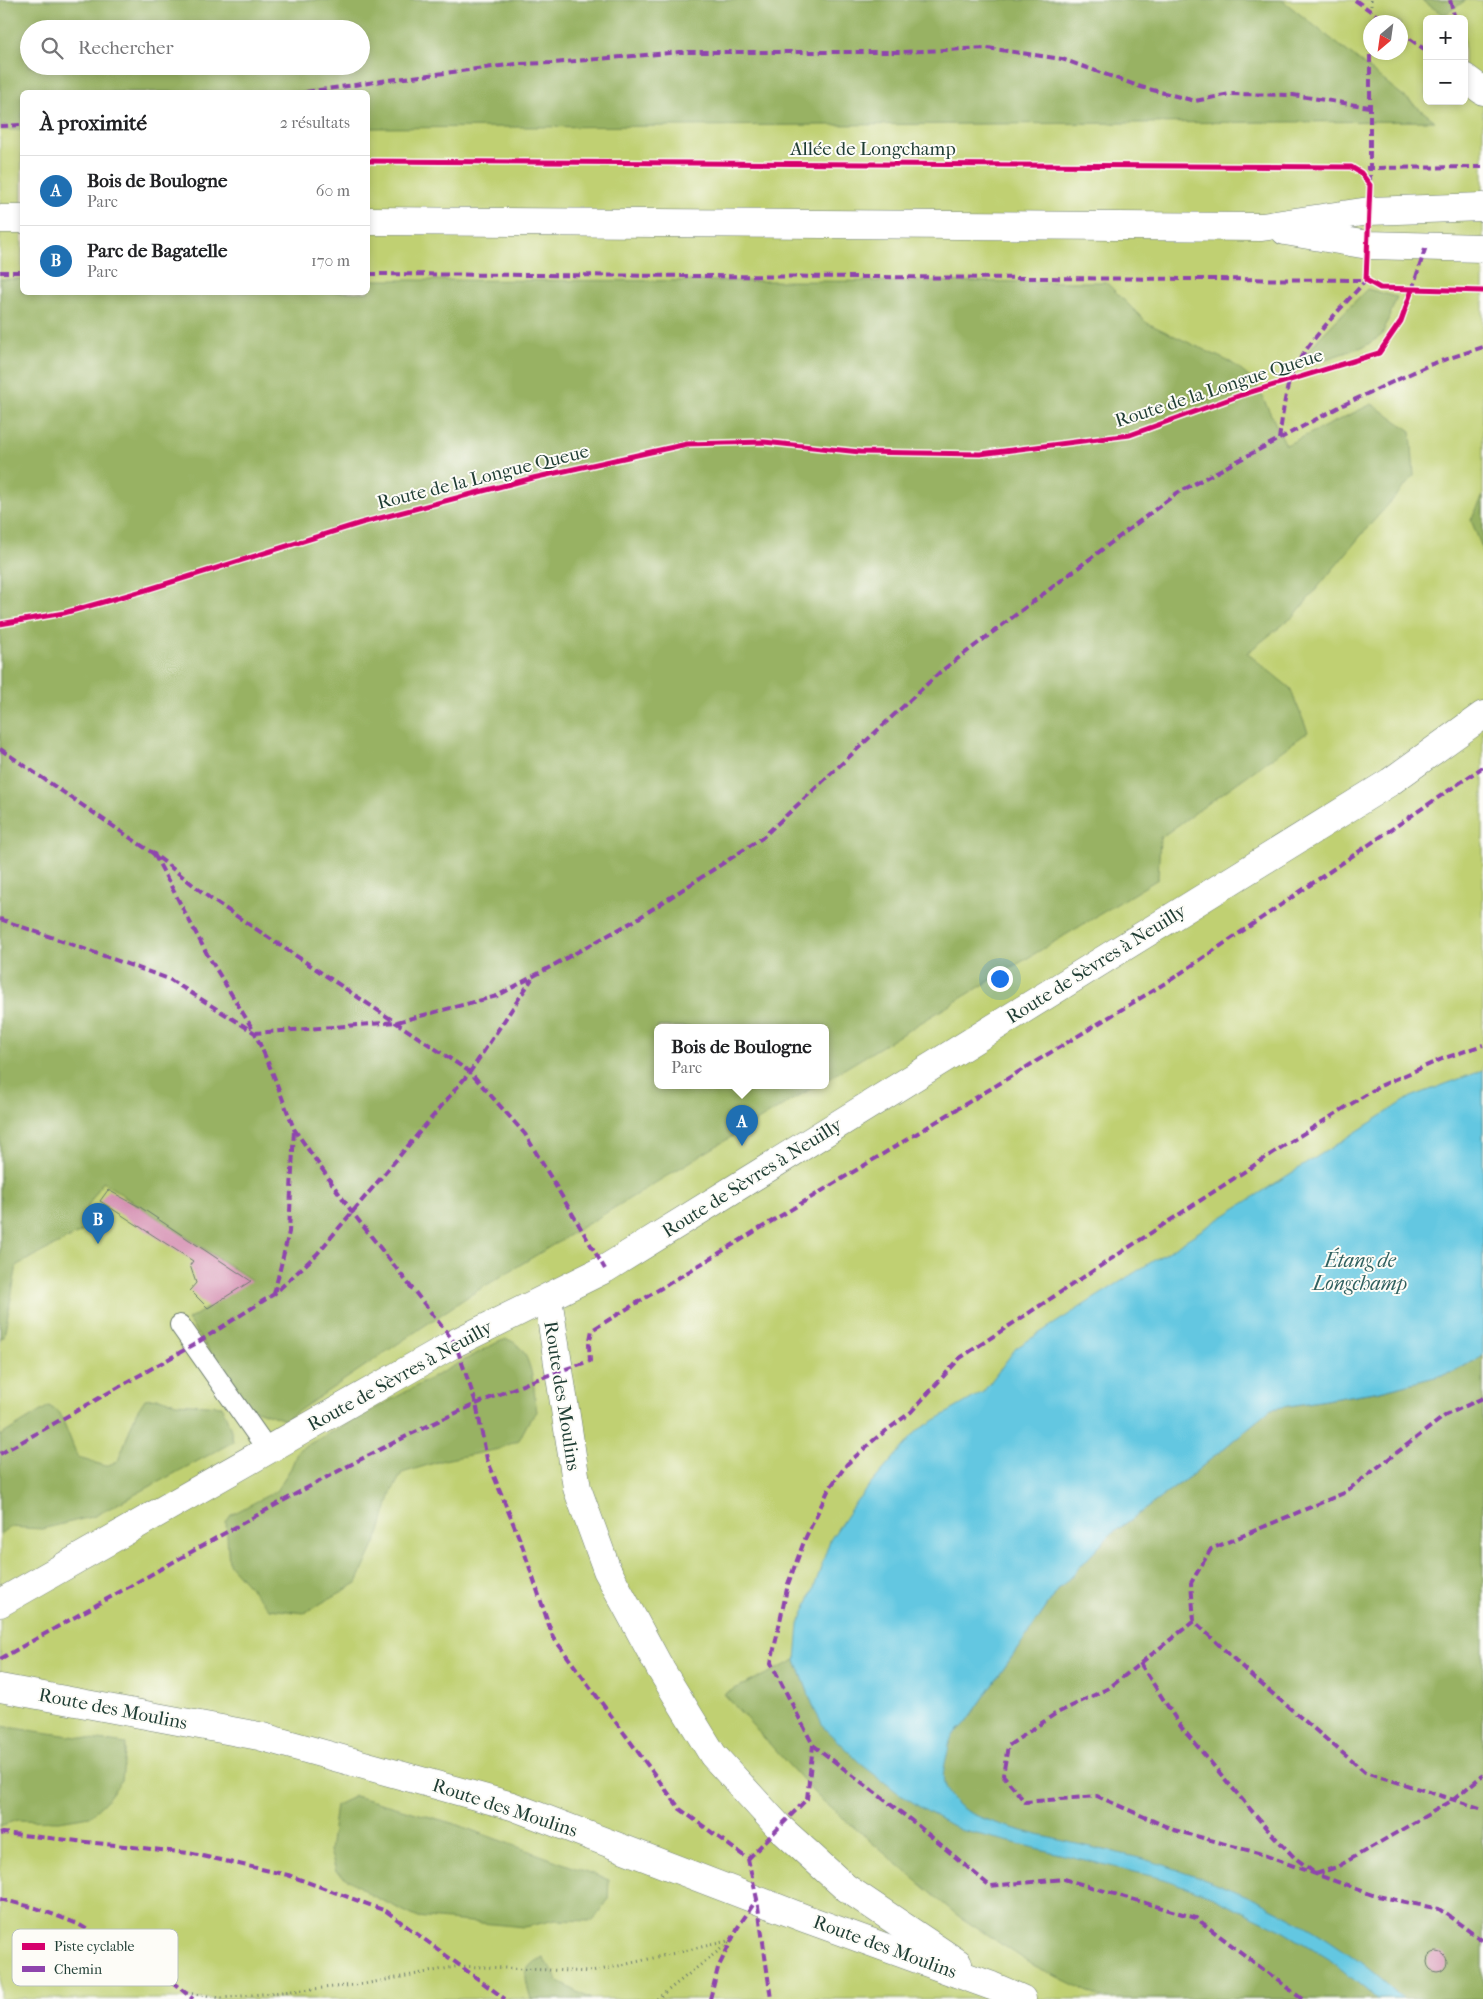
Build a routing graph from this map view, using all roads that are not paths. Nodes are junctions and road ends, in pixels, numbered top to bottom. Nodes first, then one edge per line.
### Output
1 (1468, 80) edge
2 (1483, 91) edge
3 (1483, 207) edge
4 (0, 219) edge
5 (20, 219) edge
6 (370, 221) edge
7 (1262, 227) junction
8 (1483, 248) edge
9 (1483, 715) edge
10 (548, 1298) junction
11 (180, 1325) dead end
12 (267, 1449) junction
13 (0, 1603) edge
14 (0, 1688) edge
15 (992, 1986) junction
16 (1022, 1999) edge

1 - 2 street
3 - 7 street
4 - 5 street
6 - 7 street
7 - 8 street
9 - 10 street, Route de Sèvres à Neuilly
10 - 12 street, Route de Sèvres à Neuilly
10 - 15 street, Route des Moulins
11 - 12 lane
12 - 13 street, Route de Sèvres à Neuilly
14 - 15 street, Route des Moulins
15 - 16 street, Route des Moulins

